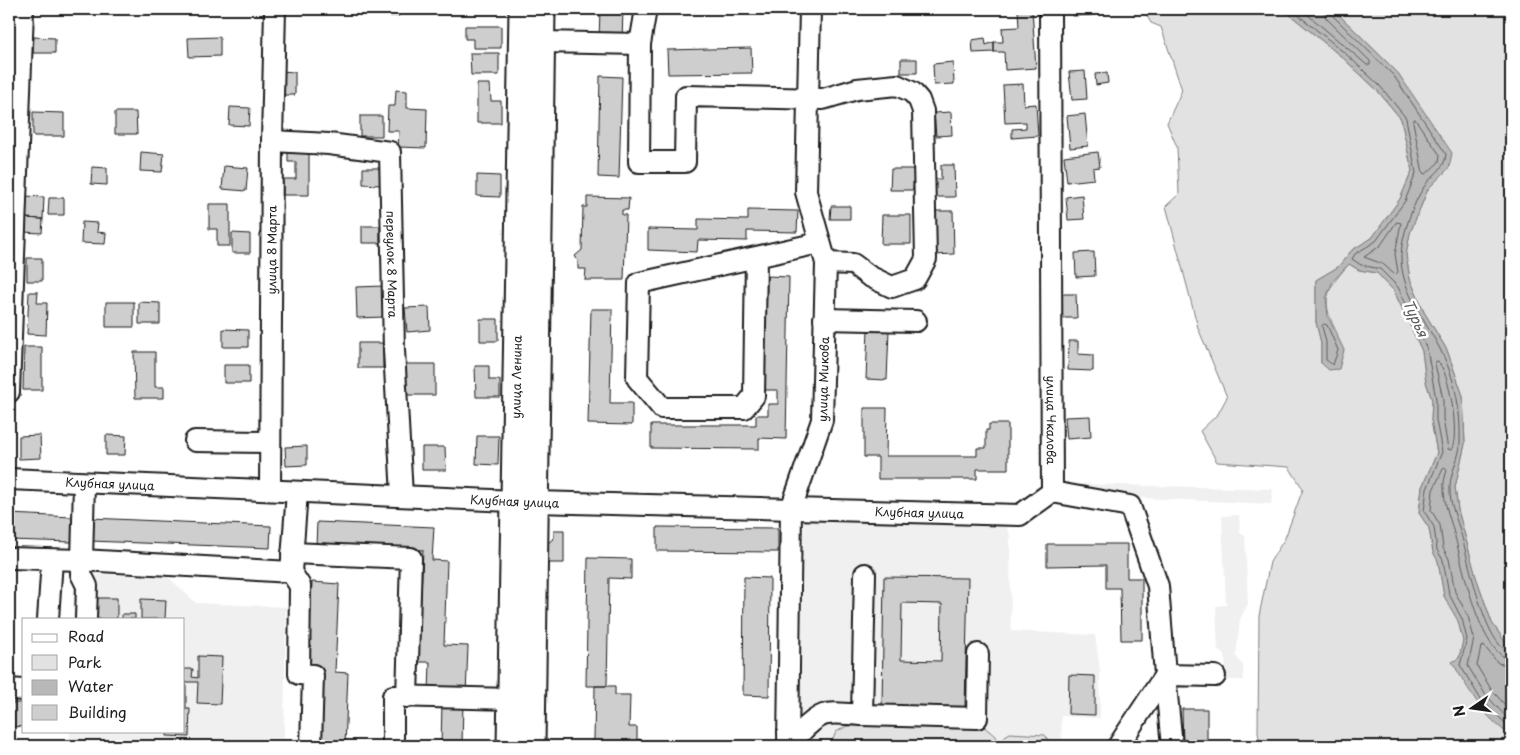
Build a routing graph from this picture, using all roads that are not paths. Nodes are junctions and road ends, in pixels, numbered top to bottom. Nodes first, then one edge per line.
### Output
1 (23, 9) edge
2 (275, 9) edge
3 (522, 9) edge
4 (542, 9) edge
5 (646, 9) edge
6 (810, 9) edge
7 (1050, 9) edge
8 (542, 42) junction
9 (640, 44) junction
10 (809, 99) junction
11 (272, 141) junction
12 (820, 243) junction
13 (756, 257) junction
14 (826, 263) junction
15 (824, 319) junction
16 (916, 321) dead end
17 (9, 392) edge
18 (195, 441) dead end
19 (270, 442) junction
20 (9, 480) edge
21 (84, 483) junction
22 (270, 490) junction
23 (297, 492) junction
24 (1052, 492) junction
25 (402, 496) junction
26 (525, 501) junction
27 (791, 508) junction
28 (9, 558) edge
29 (52, 560) junction
30 (82, 560) junction
31 (292, 562) junction
32 (865, 574) dead end
33 (48, 618) edge
34 (86, 618) edge
35 (978, 654) dead end
36 (1165, 675) junction
37 (1215, 676) dead end
38 (9, 689) edge
39 (22, 690) edge
40 (407, 697) junction
41 (511, 699) junction
42 (862, 715) junction
43 (788, 739) edge
44 (311, 746) edge
45 (393, 746) edge
46 (510, 746) edge
47 (532, 746) edge
48 (1118, 746) edge
49 (1172, 746) edge

1 - 17 street
2 - 11 street, улица 8 Марта
3 - 26 main road, улица Ленина
4 - 8 main road, улица Ленина
5 - 9 street
6 - 10 street, улица Микова
7 - 24 street, улица Чкалова
8 - 9 street
8 - 26 main road, улица Ленина
9 - 10 street
10 - 12 street, улица Микова
10 - 14 street
11 - 19 street, улица 8 Марта
11 - 25 street, переулок 8 Марта
12 - 13 street
12 - 14 street, улица Микова
13 - 13 street
14 - 15 street, улица Микова
15 - 16 street
15 - 27 street, улица Микова
18 - 19 street
19 - 22 street, улица 8 Марта
20 - 21 street, Клубная улица
21 - 22 street, Клубная улица
21 - 30 street
22 - 23 street, Клубная улица
23 - 25 street, Клубная улица
23 - 31 street
24 - 27 street, Клубная улица
24 - 36 street
25 - 26 street, Клубная улица
26 - 27 street, Клубная улица
26 - 41 main road, улица Ленина
26 - 47 main road, улица Ленина
27 - 43 street, улица Микова
28 - 29 street
29 - 30 street
29 - 33 street
30 - 31 street
30 - 34 street
31 - 40 street
31 - 44 street
32 - 42 street
35 - 42 street
36 - 37 street
36 - 48 street
36 - 49 street
38 - 39 street
40 - 41 street
40 - 45 street
41 - 46 main road, улица Ленина
42 - 43 street

